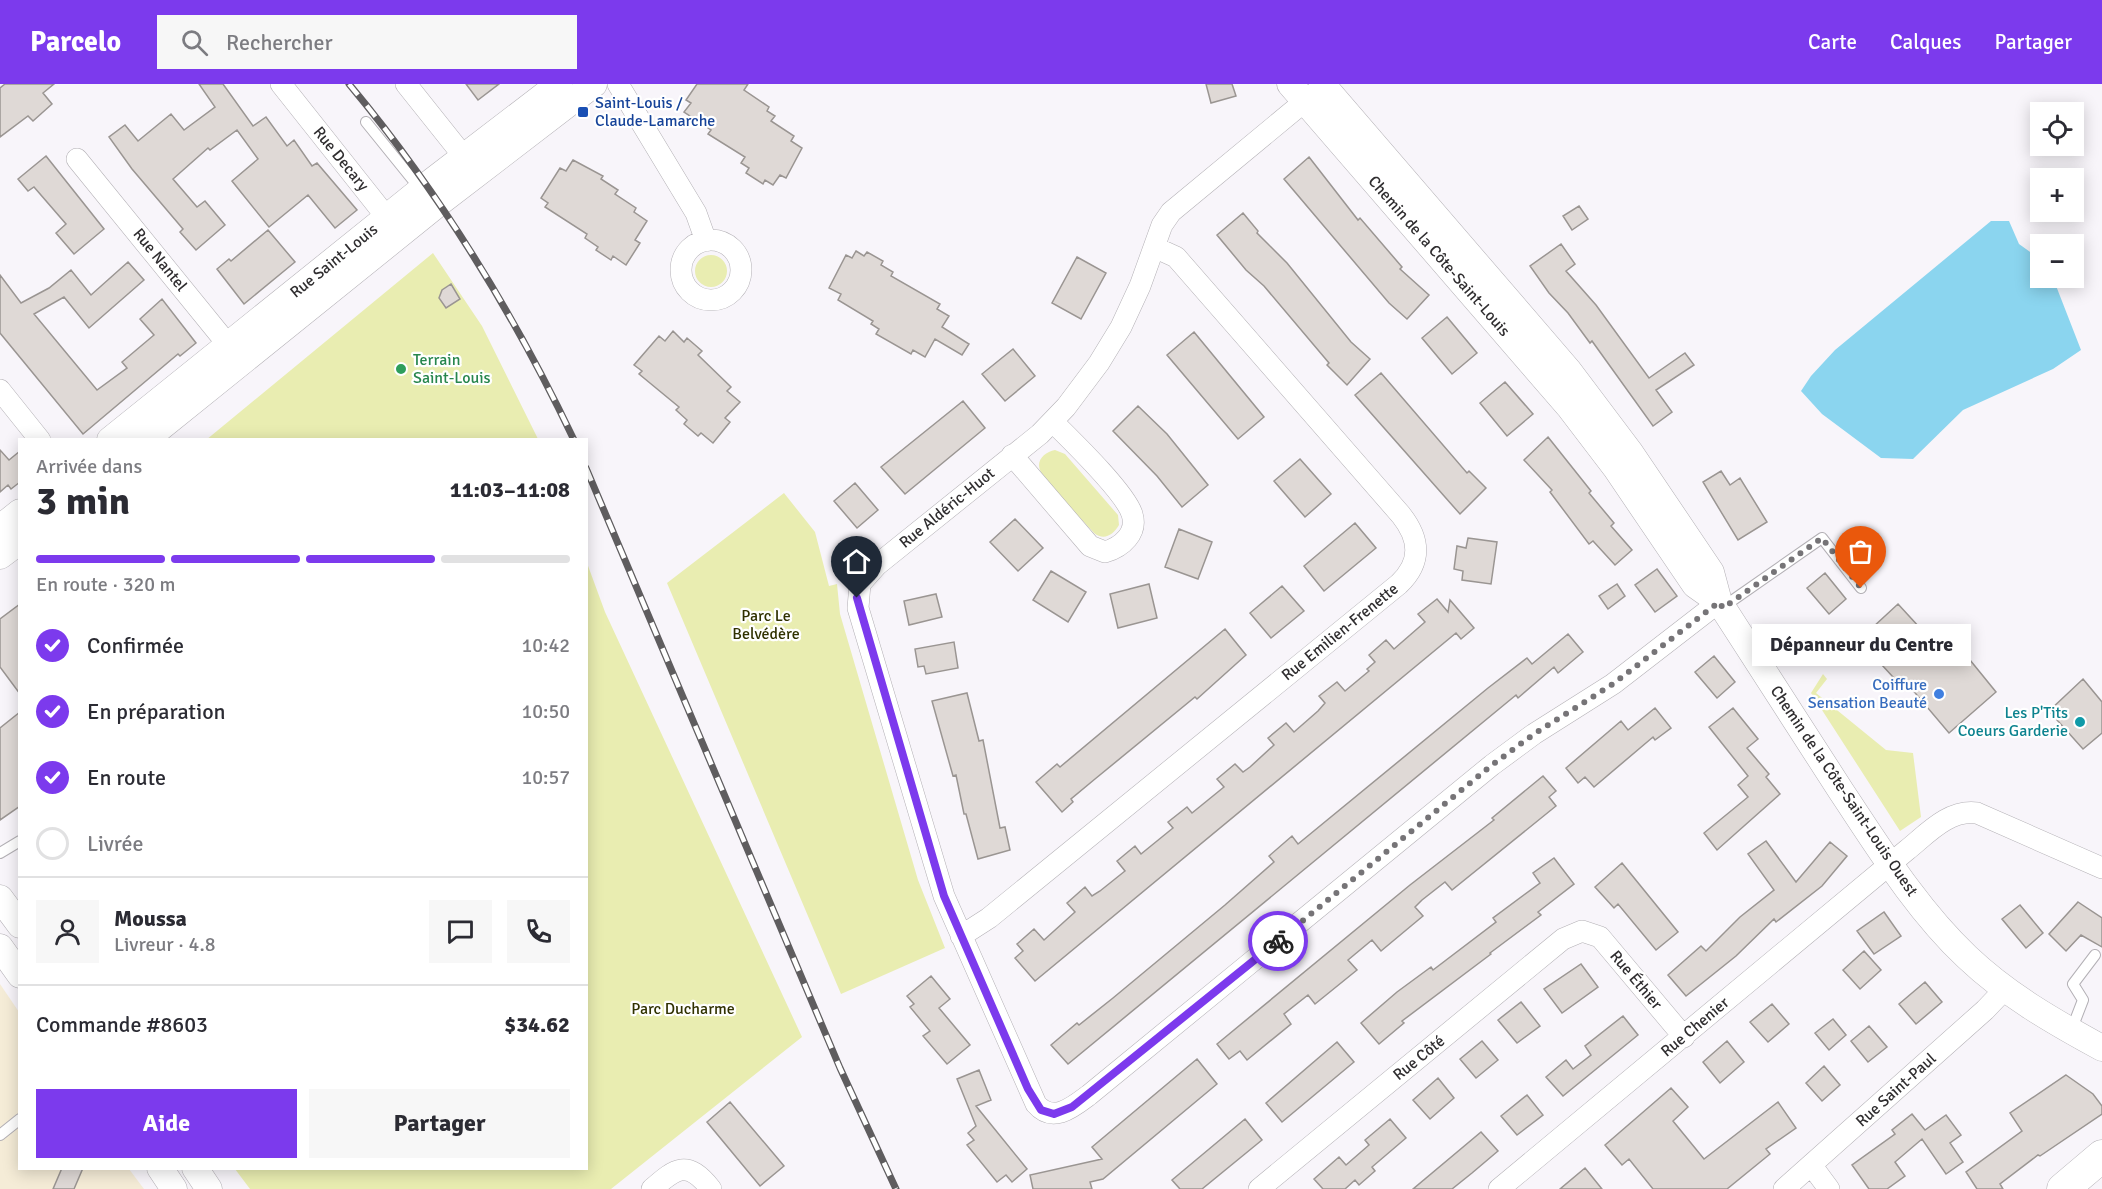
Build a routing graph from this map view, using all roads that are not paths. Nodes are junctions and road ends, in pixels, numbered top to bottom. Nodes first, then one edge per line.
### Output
1 (281, 84) edge
2 (406, 84) edge
3 (559, 84) edge
4 (594, 84) edge
5 (618, 84) edge
6 (1314, 88) edge
7 (366, 122) dead end
8 (77, 159) dead end
9 (471, 165) junction
10 (421, 190) junction
11 (394, 226) junction
12 (706, 240) dead end
13 (1154, 247) junction
14 (235, 354) junction
15 (0, 390) edge
16 (1053, 422) junction
17 (1595, 423) joint
18 (38, 438) edge
19 (113, 438) edge
20 (147, 438) edge
21 (1012, 455) junction
22 (18, 514) edge
23 (0, 528) edge
24 (18, 542) edge
25 (0, 556) edge
26 (1861, 588) dead end
27 (1721, 605) junction
28 (18, 842) edge
29 (0, 853) edge
30 (1891, 865) junction
31 (2102, 868) edge
32 (0, 898) edge
33 (18, 922) edge
34 (1582, 931) joint
35 (961, 936) junction
36 (0, 947) edge
37 (2095, 955) dead end
38 (18, 972) edge
39 (2005, 989) junction
40 (2071, 1031) junction
41 (1684, 1037) junction
42 (2102, 1048) edge
43 (18, 1121) edge
44 (0, 1135) edge
45 (2102, 1156) edge
46 (1812, 1166) junction
47 (161, 1170) edge
48 (196, 1170) edge
49 (174, 1189) edge
50 (210, 1189) edge
51 (652, 1189) edge
52 (711, 1189) edge
53 (1259, 1189) edge
54 (1499, 1189) edge
55 (1784, 1189) edge
56 (1829, 1189) edge
57 (2063, 1189) edge

1 - 11 street, Rue Decary
2 - 9 street
3 - 9 street, Rue Saint-Louis
4 - 9 street, Rue Saint-Louis
5 - 12 street
6 - 13 street, Rue Aldéric-Huot
6 - 17 street, Chemin de la Côte-Saint-Louis
7 - 10 lane
8 - 14 street, Rue Nantel
9 - 10 street, Rue Saint-Louis
9 - 11 street, Rue Saint-Louis
10 - 11 street, Rue Saint-Louis
11 - 14 street, Rue Saint-Louis
13 - 16 street, Rue Aldéric-Huot
13 - 35 street, Rue Emilien-Frenette
14 - 19 street, Rue Saint-Louis
14 - 20 street, Rue Saint-Louis
15 - 18 street
16 - 21 street, Rue Aldéric-Huot
16 - 21 street
17 - 27 street, Chemin de la Côte-Saint-Louis Ouest
21 - 35 street, Rue Aldéric-Huot
22 - 23 street
24 - 25 street
26 - 27 lane
27 - 30 street, Chemin de la Côte-Saint-Louis Ouest
27 - 35 street, Rue Aldéric-Huot
28 - 29 lane
30 - 31 street, Rue Chenier
30 - 39 street, Chemin de la Côte-Saint-Louis Ouest
30 - 41 street, Rue Chenier
32 - 33 street
34 - 41 street, Rue Éthier
34 - 53 street, Rue Côté
36 - 38 street
37 - 40 lane
39 - 40 street, Chemin de la Côte-Saint-Louis Ouest
39 - 46 street, Rue Saint-Paul
40 - 42 street, Chemin de la Côte-Saint-Louis Ouest
41 - 54 street, Rue Chenier
43 - 44 lane
45 - 57 main road
46 - 55 street, Rue Saint-Paul
46 - 56 street
47 - 49 street
48 - 50 street
51 - 52 street

